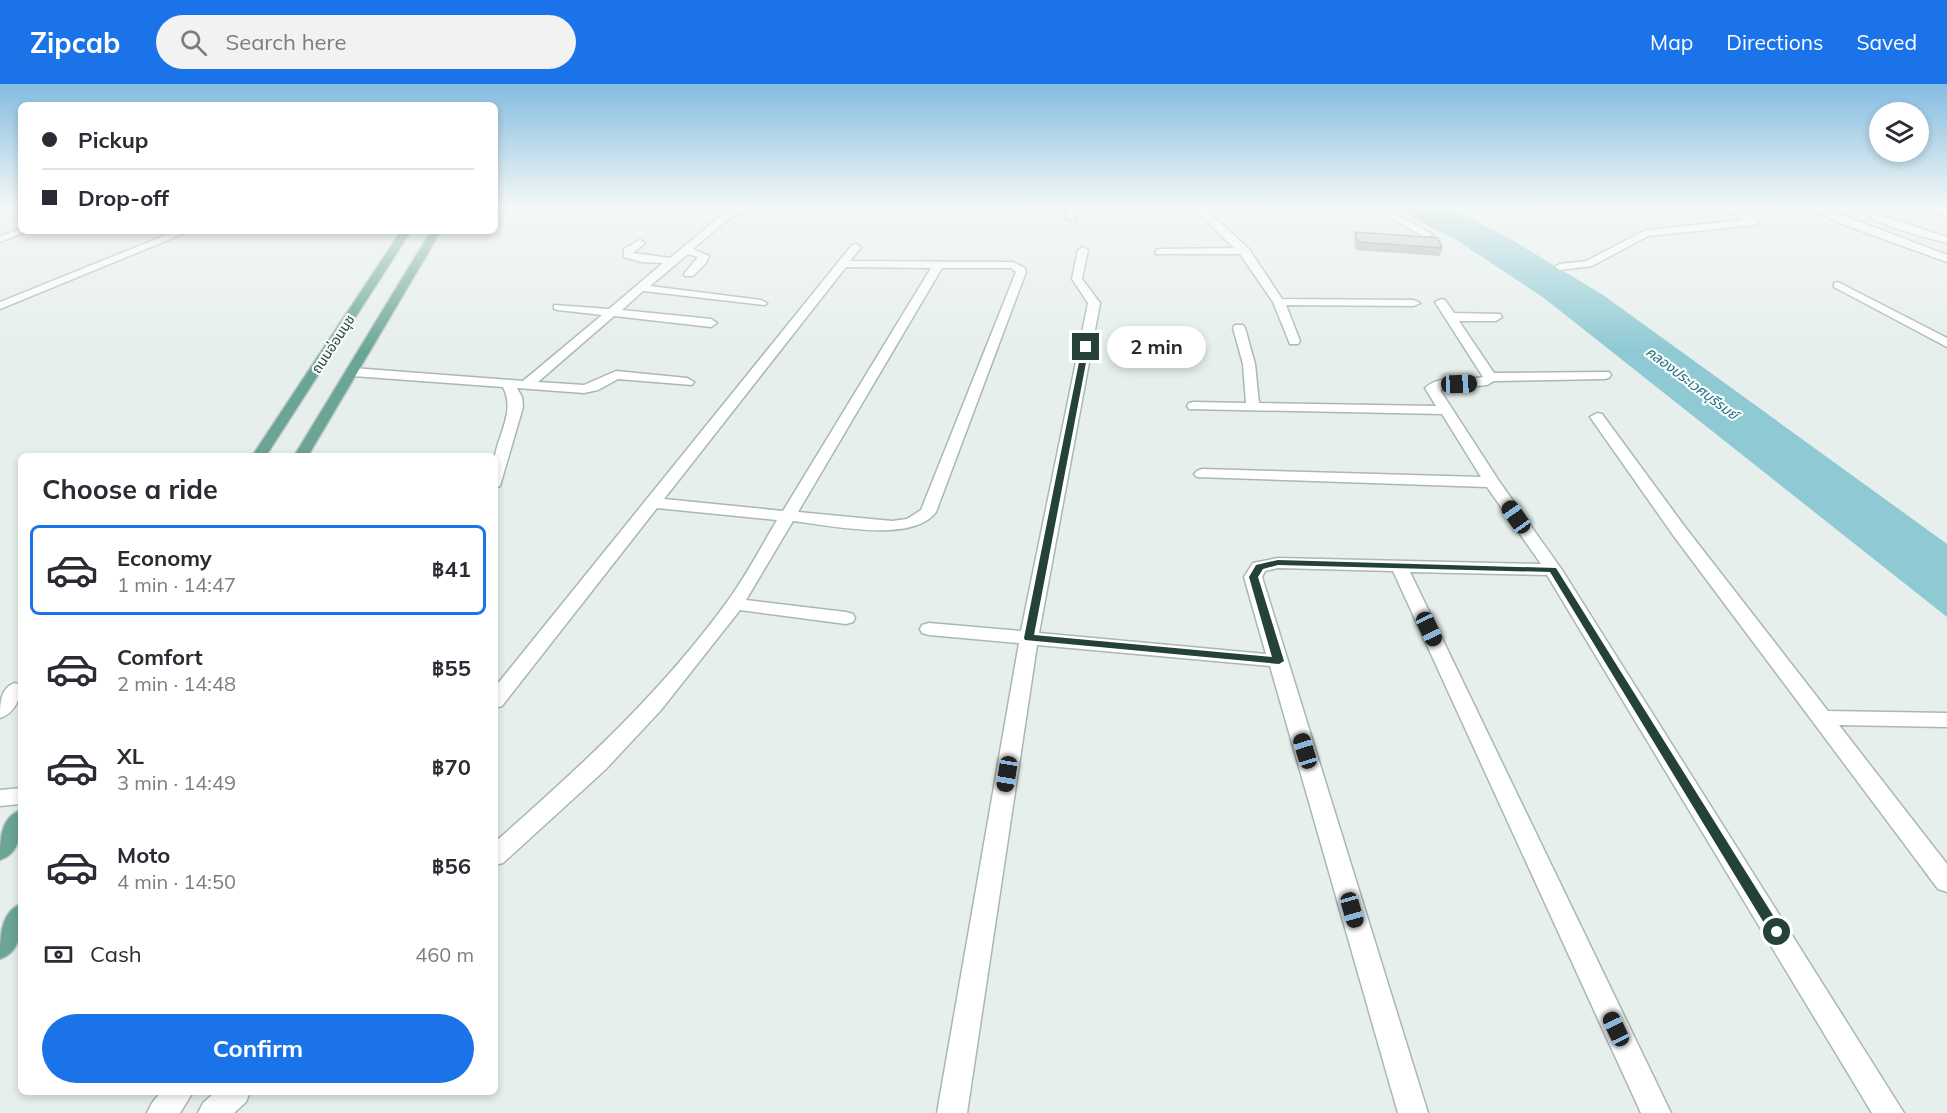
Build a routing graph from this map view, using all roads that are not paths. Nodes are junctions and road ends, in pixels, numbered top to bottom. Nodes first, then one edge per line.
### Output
1 (113, 254) edge
2 (129, 254) edge
3 (396, 254) edge
4 (418, 254) edge
5 (630, 254) edge
6 (682, 254) edge
7 (698, 254) edge
8 (851, 254) edge
9 (1082, 254) edge
10 (1247, 254) edge
11 (1607, 254) edge
12 (119, 258) junction
13 (674, 261) junction
14 (845, 264) junction
15 (939, 264) junction
16 (1560, 267) dead end
17 (689, 274) dead end
18 (1838, 285) dead end
19 (643, 288) junction
20 (1279, 302) junction
21 (1441, 302) dead end
22 (761, 303) dead end
23 (1414, 303) dead end
24 (0, 306) edge
25 (558, 307) dead end
26 (614, 312) junction
27 (1452, 317) junction
28 (1497, 317) dead end
29 (711, 323) dead end
30 (363, 326) junction
31 (1239, 328) dead end
32 (1294, 341) dead end
33 (1947, 343) edge
34 (353, 372) junction
35 (1604, 375) dead end
36 (1490, 377) junction
37 (687, 382) dead end
38 (507, 383) junction
39 (527, 384) junction
40 (1194, 406) dead end
41 (1253, 407) junction
42 (1447, 410) junction
43 (1597, 417) dead end
44 (262, 453) edge
45 (303, 453) edge
46 (498, 472) edge
47 (1202, 474) dead end
48 (1492, 482) junction
49 (654, 503) junction
50 (788, 517) junction
51 (1399, 566) junction
52 (1553, 570) junction
53 (735, 604) junction
54 (846, 618) dead end
55 (929, 629) dead end
56 (1029, 638) junction
57 (1279, 661) junction
58 (12, 690) edge
59 (498, 697) edge
60 (0, 711) edge
61 (1821, 718) junction
62 (1947, 720) edge
63 (18, 796) edge
64 (0, 798) edge
65 (18, 823) edge
66 (0, 850) edge
67 (498, 853) edge
68 (1947, 882) edge
69 (18, 919) edge
70 (0, 948) edge
71 (177, 1095) edge
72 (233, 1095) edge
73 (162, 1113) edge
74 (213, 1113) edge
75 (952, 1113) edge
76 (1413, 1113) edge
77 (1656, 1113) edge
78 (1889, 1113) edge

1 - 12 street
2 - 12 street
3 - 30 main road, ถนนอ่อนนุช
4 - 30 main road, ถนนอ่อนนุช
5 - 13 street
6 - 13 street
7 - 17 street
8 - 14 street
9 - 56 street
10 - 20 street
11 - 16 street
12 - 24 street
13 - 19 street
14 - 15 street
14 - 49 street
15 - 50 street
15 - 50 street
18 - 33 street
19 - 22 street
19 - 26 street
20 - 23 street
20 - 32 street
21 - 27 street
25 - 26 street
26 - 29 street
26 - 39 street
27 - 28 street
27 - 36 street
30 - 34 main road, ถนนอ่อนนุช
30 - 44 main road, ถนนอ่อนนุช
31 - 41 street
34 - 38 street
34 - 45 main road, ถนนอ่อนนุช
35 - 36 street
36 - 42 street
37 - 39 street
38 - 39 street
38 - 46 street
40 - 41 street
41 - 42 street
42 - 48 street
43 - 61 street
47 - 48 street
48 - 52 street
49 - 50 street
49 - 59 street
50 - 53 street
51 - 52 street
51 - 57 street
51 - 77 street
52 - 78 street
53 - 54 street
53 - 67 street
55 - 56 street
56 - 57 street
56 - 75 street
57 - 76 street
58 - 60 street
61 - 62 street
61 - 68 street
63 - 64 street
65 - 66 main road
69 - 70 main road
71 - 73 street
72 - 74 street

